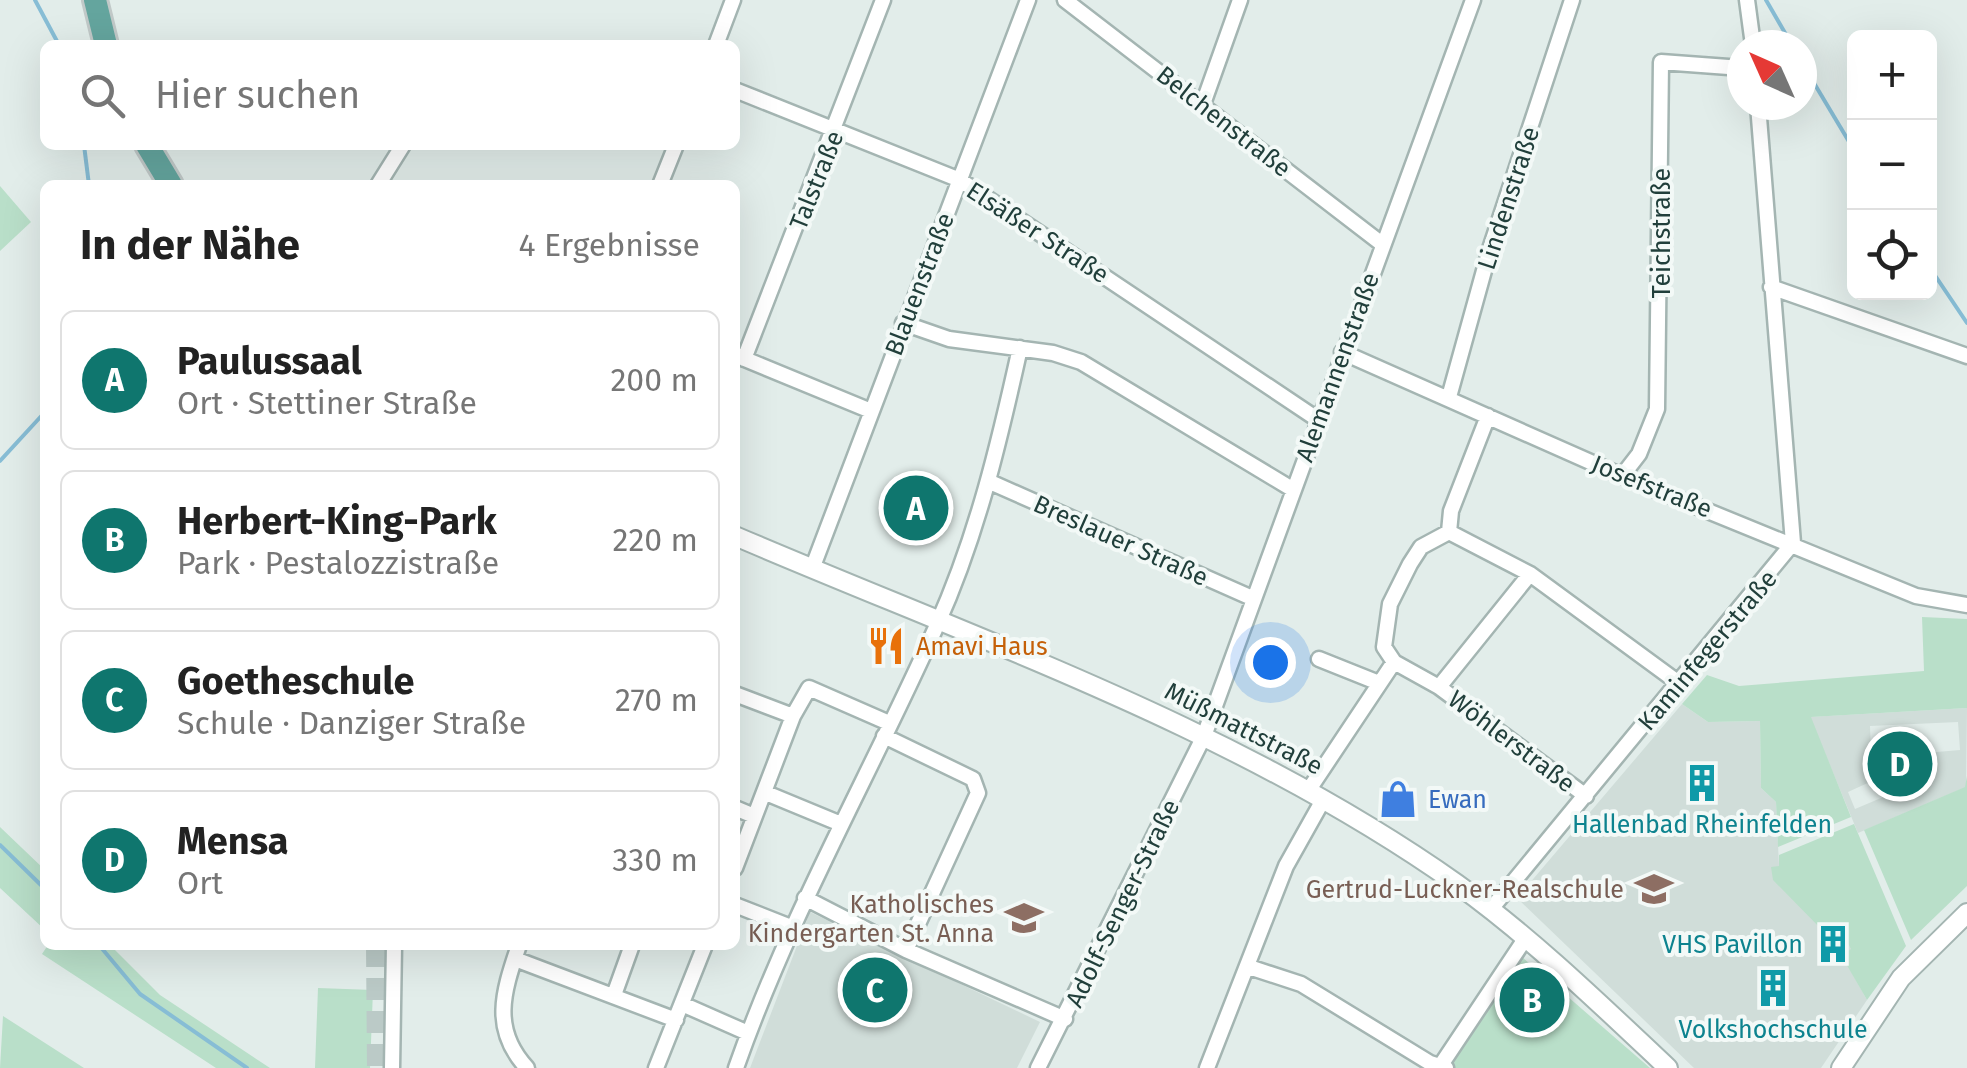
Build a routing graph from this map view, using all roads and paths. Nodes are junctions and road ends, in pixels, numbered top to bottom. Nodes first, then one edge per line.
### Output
1 (95, 0) edge
2 (733, 0) edge
3 (883, 0) edge
4 (1028, 0) edge
5 (1064, 0) edge
6 (1240, 0) edge
7 (1473, 0) edge
8 (1572, 0) edge
9 (1747, 0) edge
10 (1751, 30) edge
11 (105, 40) edge
12 (718, 40) edge
13 (1727, 67) edge
14 (740, 92) edge
15 (1203, 104) junction
16 (1759, 120) edge
17 (836, 130) junction
18 (150, 150) edge
19 (399, 150) edge
20 (674, 150) edge
21 (168, 180) edge
22 (381, 180) edge
23 (662, 180) edge
24 (960, 180) junction
25 (1382, 244) junction
26 (1771, 287) junction
27 (904, 323) junction
28 (1020, 348) junction
29 (1342, 352) junction
30 (1967, 356) edge
31 (740, 357) edge
32 (1449, 397) junction
33 (871, 411) junction
34 (1488, 416) junction
35 (1317, 419) junction
36 (1622, 476) junction
37 (990, 482) junction
38 (1292, 489) junction
39 (1448, 532) junction
40 (740, 538) edge
41 (1793, 544) junction
42 (812, 570) junction
43 (1530, 574) junction
44 (1252, 598) junction
45 (1967, 605) edge
46 (938, 623) junction
47 (1319, 659) dead end
48 (1394, 662) junction
49 (1379, 683) junction
50 (1680, 684) junction
51 (1439, 687) junction
52 (740, 696) edge
53 (793, 716) junction
54 (886, 729) junction
55 (1204, 736) junction
56 (766, 793) junction
57 (1315, 796) junction
58 (1586, 796) junction
59 (740, 810) edge
60 (754, 816) junction
61 (841, 824) junction
62 (740, 854) edge
63 (805, 898) junction
64 (740, 907) edge
65 (1491, 909) junction
66 (1967, 913) edge
67 (791, 927) junction
68 (1525, 938) junction
69 (394, 950) edge
70 (630, 950) edge
71 (704, 950) edge
72 (906, 950) junction
73 (517, 952) edge
74 (1249, 967) junction
75 (614, 995) junction
76 (682, 1004) junction
77 (1064, 1019) junction
78 (676, 1020) junction
79 (748, 1033) junction
80 (1442, 1067) edge
81 (392, 1068) edge
82 (528, 1068) edge
83 (656, 1068) edge
84 (736, 1068) edge
85 (1038, 1068) edge
86 (1206, 1068) edge
87 (1668, 1068) edge
88 (1841, 1068) edge

1 - 11 main road
2 - 12 street
3 - 17 street, Talstraße
4 - 24 street, Blauenstraße
5 - 15 street, Belchenstraße
6 - 15 street
7 - 25 street, Alemannenstraße
8 - 32 street, Lindenstraße
9 - 10 street
13 - 36 street, Teichstraße
14 - 17 street, Elsäßer Straße
15 - 25 street, Belchenstraße
16 - 26 street, Kaminfegerstraße
17 - 24 street, Elsäßer Straße
17 - 31 street, Talstraße
18 - 21 main road
19 - 22 street
20 - 23 street
24 - 27 street, Blauenstraße
24 - 35 street, Elsäßer Straße
25 - 29 street, Alemannenstraße
26 - 30 street
26 - 41 street, Kaminfegerstraße
27 - 28 street
27 - 33 street, Blauenstraße
28 - 37 street
28 - 38 street
29 - 32 street, Josefstraße
29 - 35 street, Alemannenstraße
31 - 33 street
32 - 34 street, Josefstraße
33 - 42 street, Blauenstraße
34 - 36 street, Josefstraße
34 - 39 street
35 - 38 street, Alemannenstraße
36 - 41 street, Josefstraße
37 - 44 street, Breslauer Straße
37 - 46 street
38 - 44 street, Alemannenstraße
39 - 43 street
39 - 48 street
40 - 42 street, Müßmattstraße
41 - 45 street, Josefstraße
41 - 50 street, Kaminfegerstraße
42 - 46 street, Müßmattstraße
43 - 50 street
43 - 51 street, Wöhlerstraße
44 - 55 street, Alemannenstraße
46 - 54 street
46 - 55 street, Müßmattstraße
47 - 49 street
48 - 49 street
48 - 51 street, Wöhlerstraße
49 - 57 street
50 - 58 street, Kaminfegerstraße
51 - 58 street, Wöhlerstraße
52 - 53 street
53 - 54 street
53 - 56 street
54 - 61 street
54 - 72 street
55 - 57 street, Müßmattstraße
55 - 77 street, Adolf-Senger-Straße
56 - 60 street
56 - 61 street
57 - 65 street, Müßmattstraße
57 - 74 street
58 - 65 street, Kaminfegerstraße
59 - 60 street
60 - 62 street
61 - 63 street
63 - 67 street
63 - 72 street
64 - 67 street
65 - 68 street, Müßmattstraße
66 - 88 street
67 - 79 street
68 - 80 street
68 - 87 street, Müßmattstraße
69 - 81 street
70 - 75 street
71 - 76 street
72 - 77 street
73 - 75 street
73 - 82 street
74 - 80 street
74 - 86 street
75 - 78 street
76 - 78 street
76 - 79 street
77 - 85 street, Adolf-Senger-Straße
78 - 83 street
79 - 84 street

